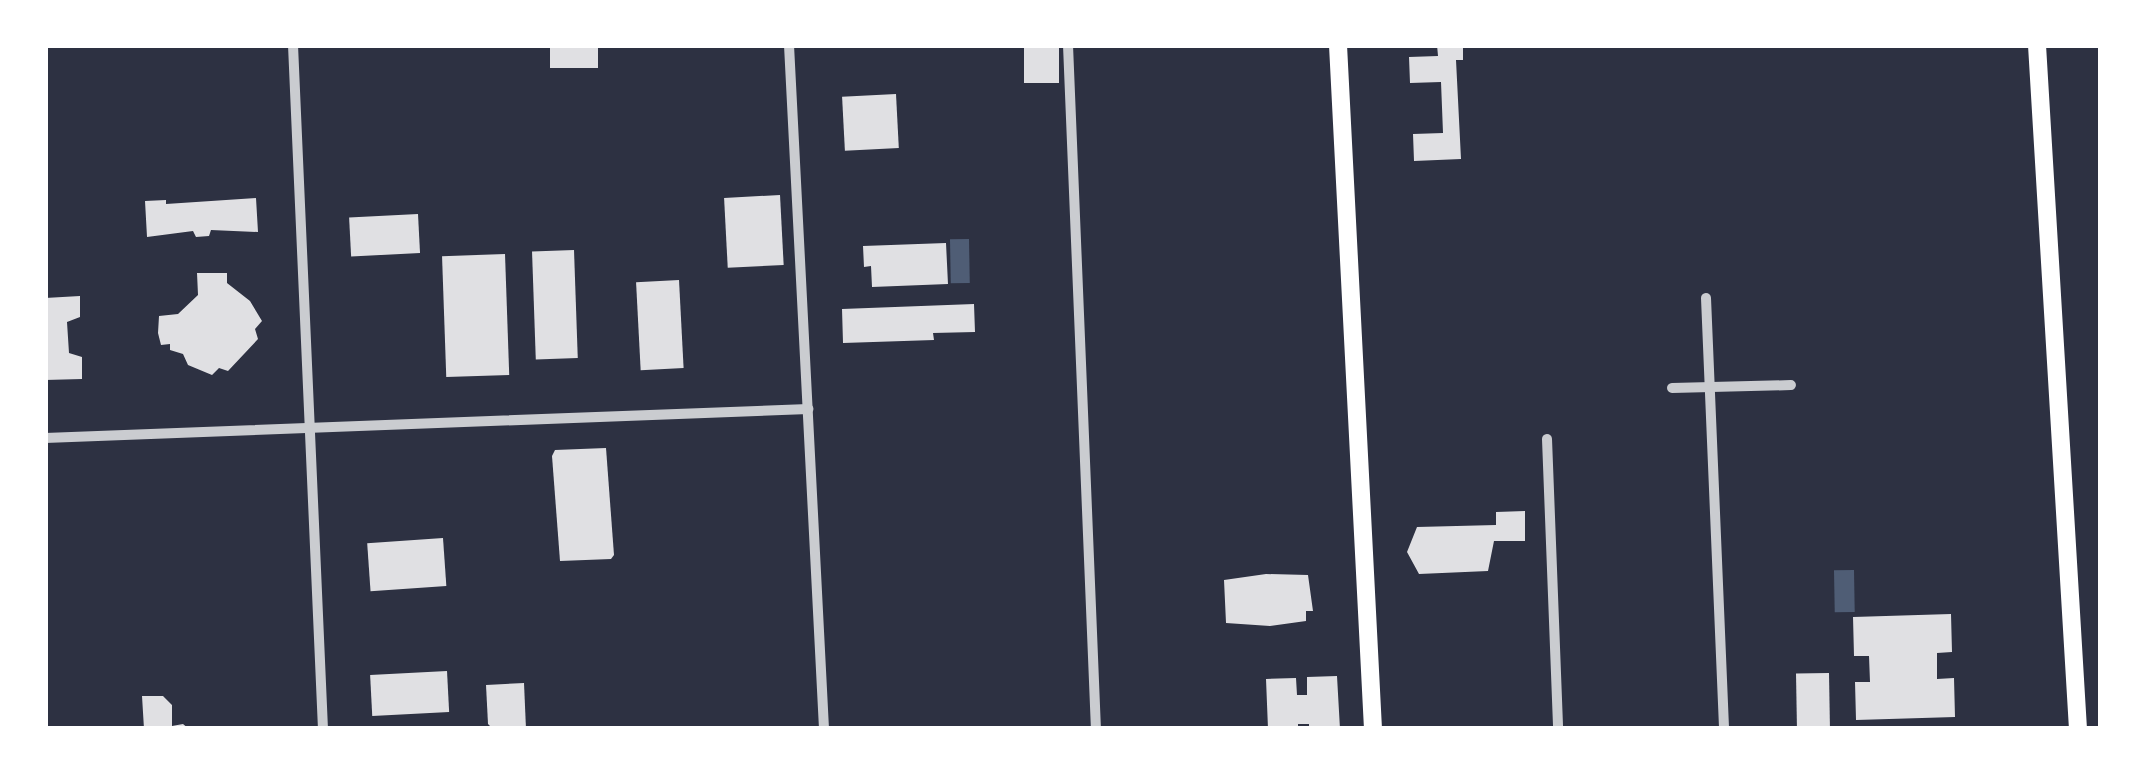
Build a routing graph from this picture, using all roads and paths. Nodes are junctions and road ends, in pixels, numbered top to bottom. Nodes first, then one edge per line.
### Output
1 (293, 45) edge
2 (789, 45) edge
3 (1068, 45) edge
4 (1338, 45) edge
5 (2036, 45) edge
6 (1706, 298) dead end
7 (1791, 385) dead end
8 (1710, 387) junction
9 (1672, 388) dead end
10 (808, 409) junction
11 (310, 428) junction
12 (45, 438) edge
13 (1547, 439) dead end
14 (323, 729) edge
15 (824, 729) edge
16 (1096, 729) edge
17 (1374, 729) edge
18 (1558, 729) edge
19 (1724, 729) edge
20 (2078, 729) edge

1 - 11 street
2 - 10 street
3 - 16 street
4 - 17 main road
5 - 20 main road
6 - 8 street
7 - 8 street
8 - 9 street
8 - 19 street
10 - 11 street
10 - 15 street
11 - 12 street
11 - 14 street
13 - 18 street

